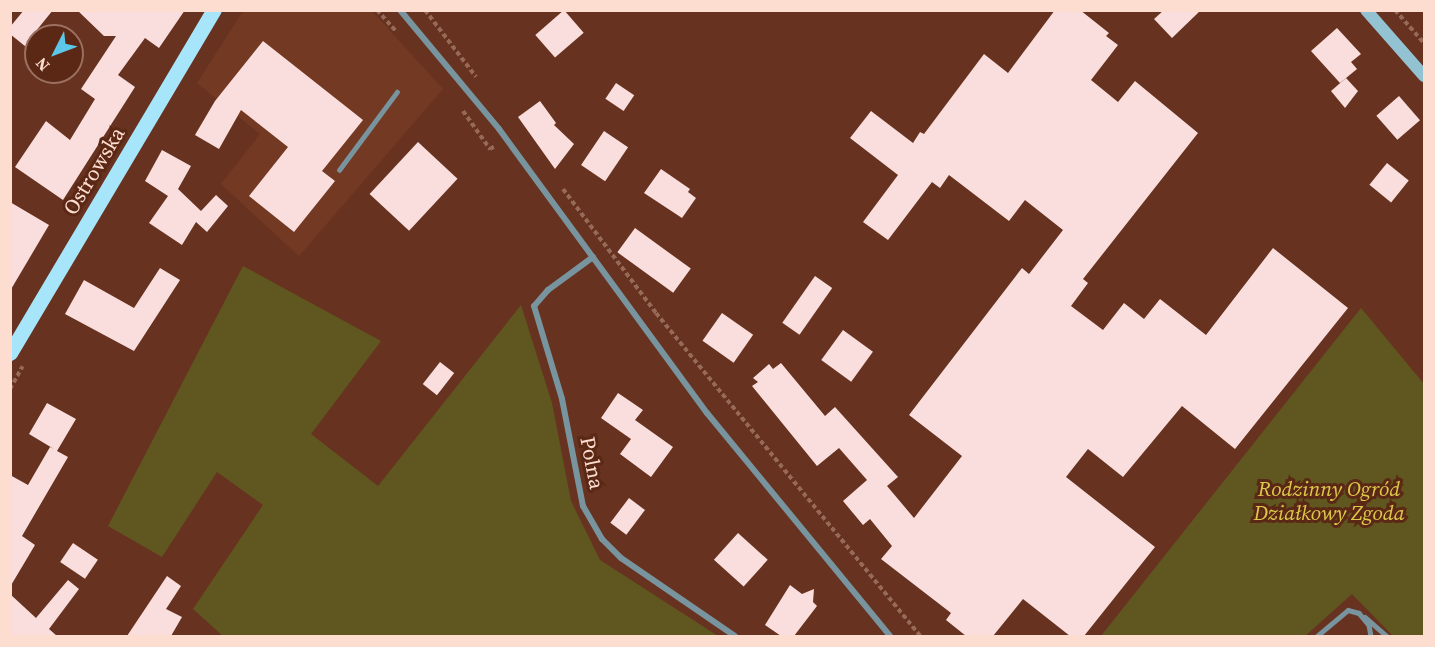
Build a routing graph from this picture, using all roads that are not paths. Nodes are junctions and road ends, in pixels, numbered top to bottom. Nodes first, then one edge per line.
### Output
1 (214, 10) edge
2 (400, 10) edge
3 (1366, 10) edge
4 (1425, 76) edge
5 (397, 92) dead end
6 (339, 170) dead end
7 (593, 256) junction
8 (10, 353) edge
9 (1359, 614) junction
10 (735, 636) edge
11 (890, 636) edge
12 (1317, 636) edge
13 (1371, 636) edge
14 (1387, 636) edge

1 - 8 main road, Ostrowska
2 - 7 street
3 - 4 street
5 - 6 lane
7 - 10 street, Polna
7 - 11 street
9 - 12 lane
9 - 13 lane
9 - 14 lane

